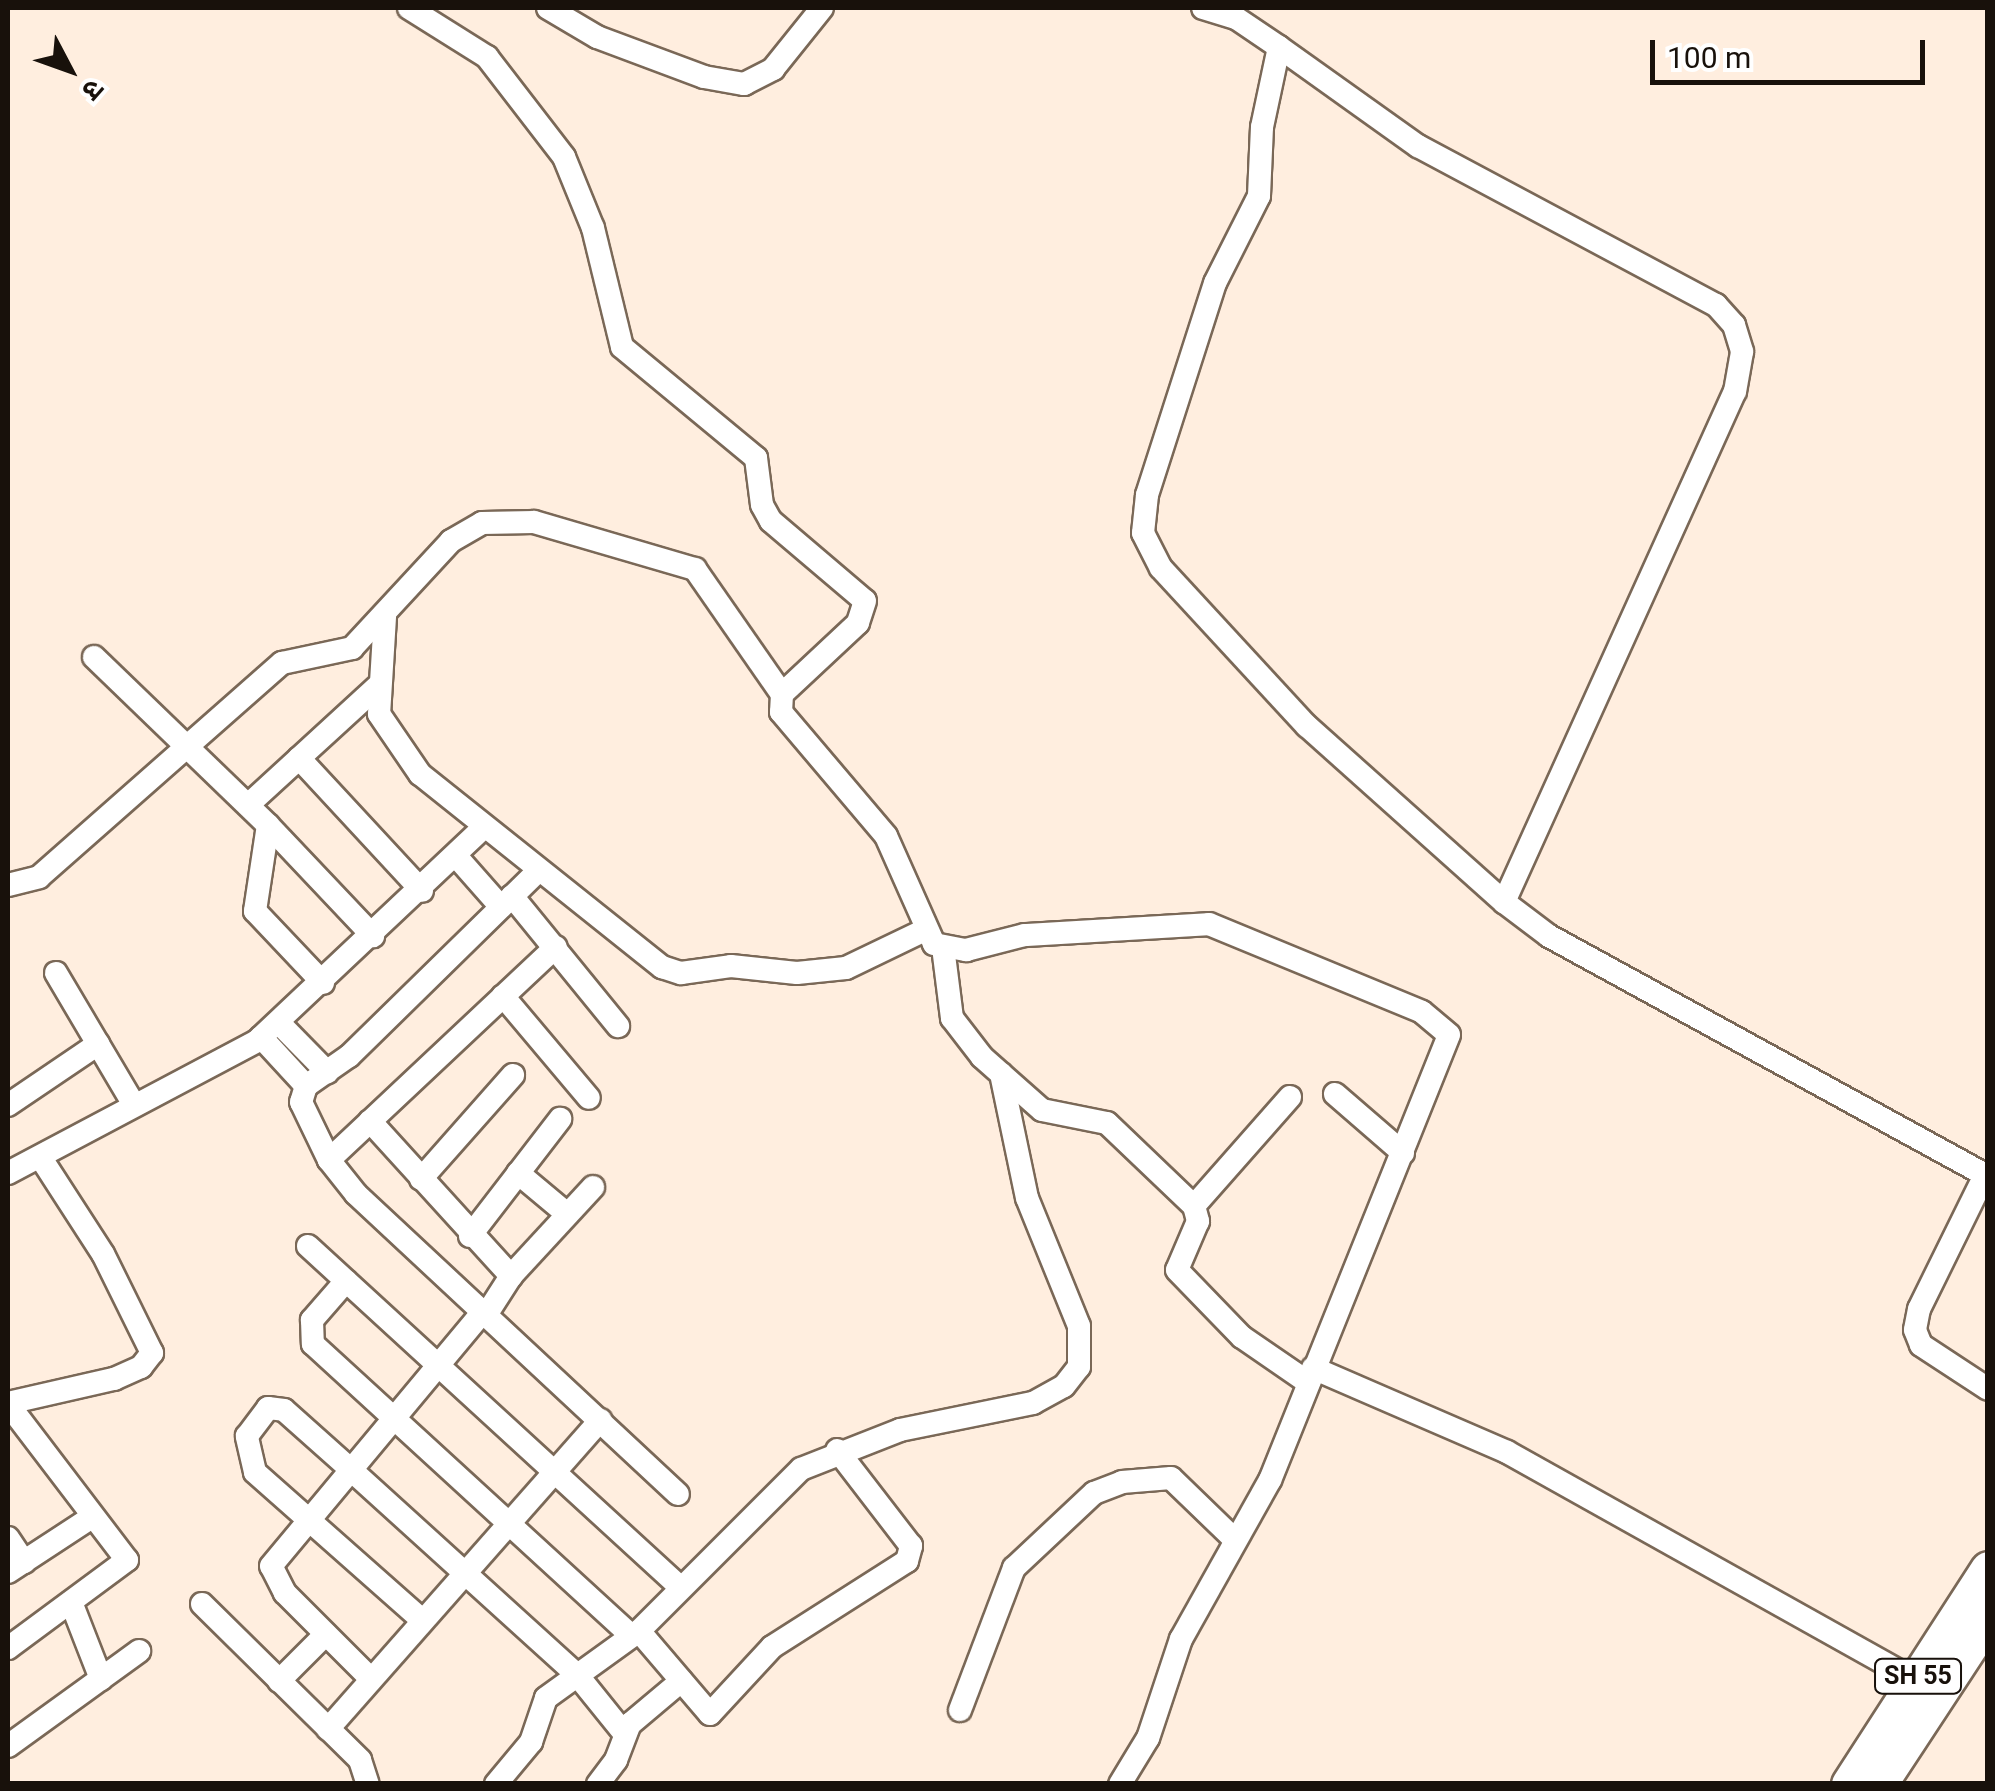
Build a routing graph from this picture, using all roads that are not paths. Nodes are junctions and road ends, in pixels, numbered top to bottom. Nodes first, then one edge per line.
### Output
1 (409, 8) edge
2 (548, 8) edge
3 (822, 8) edge
4 (1203, 8) edge
5 (1279, 47) junction
6 (385, 618) junction
7 (94, 657) dead end
8 (378, 686) junction
9 (782, 694) junction
10 (187, 747) junction
11 (299, 758) junction
12 (248, 805) junction
13 (268, 824) junction
14 (482, 829) junction
15 (456, 856) junction
16 (536, 873) junction
17 (8, 885) edge
18 (422, 891) junction
19 (506, 902) junction
20 (1504, 902) junction
21 (922, 931) junction
22 (373, 936) junction
23 (556, 946) junction
24 (943, 948) junction
25 (56, 974) dead end
26 (323, 983) junction
27 (503, 996) junction
28 (618, 1026) dead end
29 (266, 1034) junction
30 (98, 1044) junction
31 (327, 1072) junction
32 (1001, 1074) junction
33 (514, 1075) dead end
34 (306, 1086) junction
35 (1335, 1094) dead end
36 (1290, 1097) dead end
37 (589, 1098) dead end
38 (8, 1105) edge
39 (134, 1105) junction
40 (560, 1120) dead end
41 (370, 1122) junction
42 (1403, 1153) junction
43 (41, 1158) junction
44 (329, 1160) junction
45 (8, 1173) edge
46 (518, 1173) junction
47 (1986, 1174) edge
48 (420, 1179) junction
49 (592, 1188) dead end
50 (1194, 1206) junction
51 (567, 1214) junction
52 (470, 1236) junction
53 (308, 1246) dead end
54 (511, 1276) junction
55 (346, 1281) junction
56 (484, 1314) junction
57 (437, 1365) junction
58 (1311, 1376) junction
59 (1988, 1389) edge
60 (8, 1403) edge
61 (392, 1418) junction
62 (600, 1420) junction
63 (837, 1450) junction
64 (350, 1468) junction
65 (553, 1472) junction
66 (678, 1494) dead end
67 (90, 1519) junction
68 (304, 1520) junction
69 (507, 1523) junction
70 (8, 1538) edge
71 (1232, 1538) junction
72 (16, 1567) edge
73 (1988, 1569) edge
74 (464, 1572) junction
75 (680, 1587) junction
76 (72, 1602) junction
77 (202, 1604) dead end
78 (1988, 1618) edge
79 (422, 1620) junction
80 (635, 1633) junction
81 (326, 1634) junction
82 (8, 1648) edge
83 (139, 1651) dead end
84 (578, 1676) junction
85 (101, 1679) junction
86 (371, 1679) junction
87 (280, 1680) junction
88 (680, 1681) junction
89 (1926, 1687) junction
90 (960, 1710) dead end
91 (328, 1729) junction
92 (624, 1733) junction
93 (8, 1746) edge
94 (362, 1781) edge
95 (496, 1784) edge
96 (598, 1784) edge
97 (1120, 1784) edge
98 (1849, 1784) edge
99 (1879, 1784) edge

1 - 9 street
2 - 3 street
4 - 5 street
5 - 20 street
5 - 20 street
6 - 8 street
6 - 9 street
6 - 10 street
7 - 10 street
8 - 11 street
8 - 14 street
9 - 21 street
10 - 12 street
10 - 17 street
11 - 12 street
11 - 18 street
12 - 13 street
13 - 22 street
13 - 26 street
14 - 15 street
14 - 16 street
15 - 18 street
15 - 19 street
16 - 19 street
16 - 21 street
18 - 22 street
19 - 23 street
19 - 31 street
20 - 47 street
21 - 24 street
22 - 26 street
23 - 27 street
23 - 28 street
24 - 32 street
24 - 42 street
25 - 30 street
26 - 29 street
27 - 37 street
27 - 41 street
29 - 31 street
29 - 34 street
29 - 39 street
30 - 38 street
30 - 39 street
31 - 34 street
32 - 50 street
32 - 63 street
33 - 48 street
34 - 44 street
35 - 42 street
36 - 50 street
39 - 43 street
40 - 46 street
41 - 44 street
41 - 48 street
42 - 58 street
43 - 45 street
43 - 60 street
44 - 56 street
46 - 51 street
46 - 52 street
47 - 59 street
48 - 52 street
49 - 51 street
50 - 58 street
51 - 54 street
52 - 54 street
53 - 55 street
54 - 56 street
55 - 57 street
55 - 61 street
56 - 57 street
56 - 62 street
57 - 61 street
57 - 65 street
58 - 71 street
58 - 89 street
60 - 67 street
61 - 64 street
61 - 69 street
62 - 65 street
62 - 66 street
63 - 75 street
63 - 88 street
64 - 68 street
64 - 68 street
64 - 74 street
65 - 69 street
65 - 75 street
67 - 72 street
67 - 76 street
68 - 79 street
68 - 81 street
69 - 74 street
69 - 80 street
70 - 72 street
71 - 90 street
71 - 97 street
73 - 89 main road, SH 55
74 - 79 street
74 - 84 street
75 - 80 street
76 - 82 street
76 - 85 street
77 - 87 street
78 - 89 main road
79 - 86 street
80 - 84 street
80 - 88 street
81 - 86 street
81 - 87 street
83 - 85 street
84 - 92 street
84 - 95 street
85 - 93 street
86 - 91 street
87 - 91 street
88 - 92 street
89 - 98 main road, SH 55
89 - 99 main road
91 - 94 street
92 - 96 street

